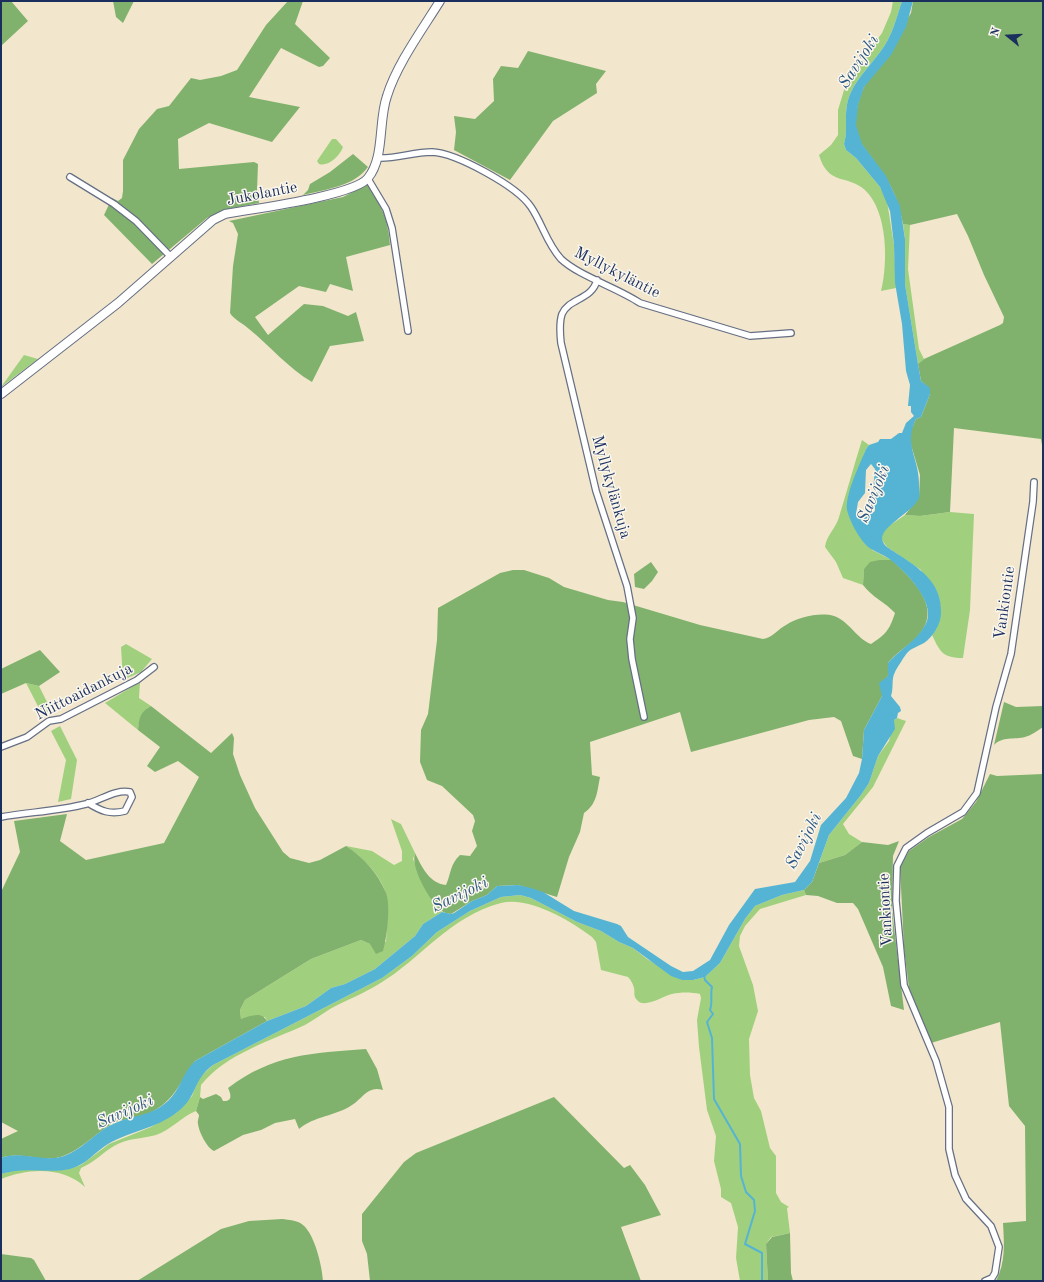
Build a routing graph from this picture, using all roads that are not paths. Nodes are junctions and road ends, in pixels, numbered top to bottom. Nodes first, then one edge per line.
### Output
1 (440, 1) edge
2 (378, 158) junction
3 (70, 177) dead end
4 (368, 179) junction
5 (170, 256) junction
6 (597, 280) junction
7 (408, 331) dead end
8 (791, 334) dead end
9 (1, 394) edge
10 (1034, 482) dead end
11 (154, 667) dead end
12 (644, 717) dead end
13 (1, 748) edge
14 (88, 803) junction
15 (1, 817) edge
16 (985, 1281) edge

1 - 2 street
2 - 4 street
2 - 6 street, Myllykyläntie
3 - 5 street
4 - 5 street, Jukolantie
4 - 7 street
5 - 9 street, Jukolantie
6 - 8 street, Myllykyläntie
6 - 12 street, Myllykylänkuja
10 - 16 street, Vankiontie
11 - 13 street, Niittoaidankuja
14 - 14 street
14 - 15 street

